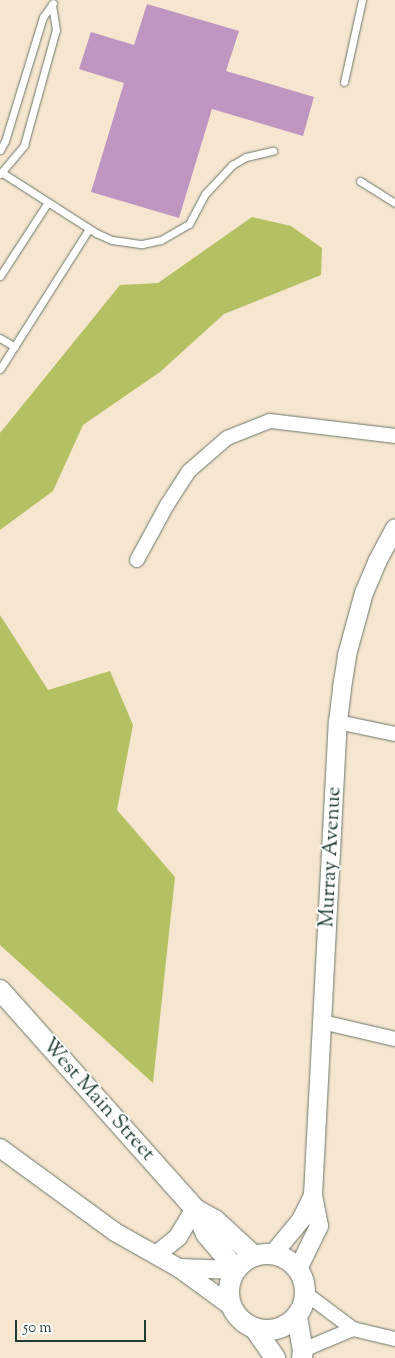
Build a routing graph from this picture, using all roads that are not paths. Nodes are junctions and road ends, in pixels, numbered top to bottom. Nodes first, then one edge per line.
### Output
1 (362, 0) edge
2 (53, 2) edge
3 (344, 82) dead end
4 (0, 150) edge
5 (272, 150) dead end
6 (3, 162) edge
7 (0, 173) edge
8 (360, 180) dead end
9 (48, 202) junction
10 (395, 203) edge
11 (89, 229) junction
12 (0, 276) edge
13 (0, 338) edge
14 (15, 348) junction
15 (0, 369) edge
16 (395, 436) edge
17 (395, 528) edge
18 (137, 560) dead end
19 (338, 722) junction
20 (395, 734) edge
21 (0, 990) edge
22 (322, 1022) junction
23 (395, 1039) edge
24 (0, 1148) edge
25 (313, 1195) junction
26 (196, 1209) junction
27 (156, 1255) junction
28 (264, 1255) junction
29 (179, 1268) junction
30 (236, 1269) junction
31 (298, 1269) junction
32 (305, 1293) junction
33 (230, 1306) junction
34 (297, 1317) junction
35 (255, 1329) junction
36 (353, 1329) junction
37 (395, 1339) edge
38 (303, 1354) edge
39 (275, 1358) edge

1 - 3 lane
2 - 4 lane
2 - 6 lane
5 - 11 lane
6 - 7 lane
7 - 9 lane
8 - 10 lane
9 - 11 lane
9 - 12 lane
11 - 14 lane
13 - 14 lane
14 - 15 lane
16 - 18 street
17 - 19 street, Murray Avenue
19 - 20 street
19 - 22 street, Murray Avenue
21 - 26 main road, West Main Street
22 - 23 street
22 - 25 street, Murray Avenue
24 - 27 street
25 - 28 street, Murray Avenue
25 - 31 street, Murray Avenue
26 - 27 street
26 - 28 main road, West Main Street
26 - 30 main road, West Main Street
27 - 29 street
28 - 30 main road, Murray Avenue
28 - 31 main road
29 - 30 street
29 - 33 street
30 - 33 main road
31 - 32 main road
32 - 34 main road
32 - 36 street
33 - 35 main road
34 - 35 main road
34 - 38 main road
35 - 39 main road
36 - 37 street
36 - 38 street

